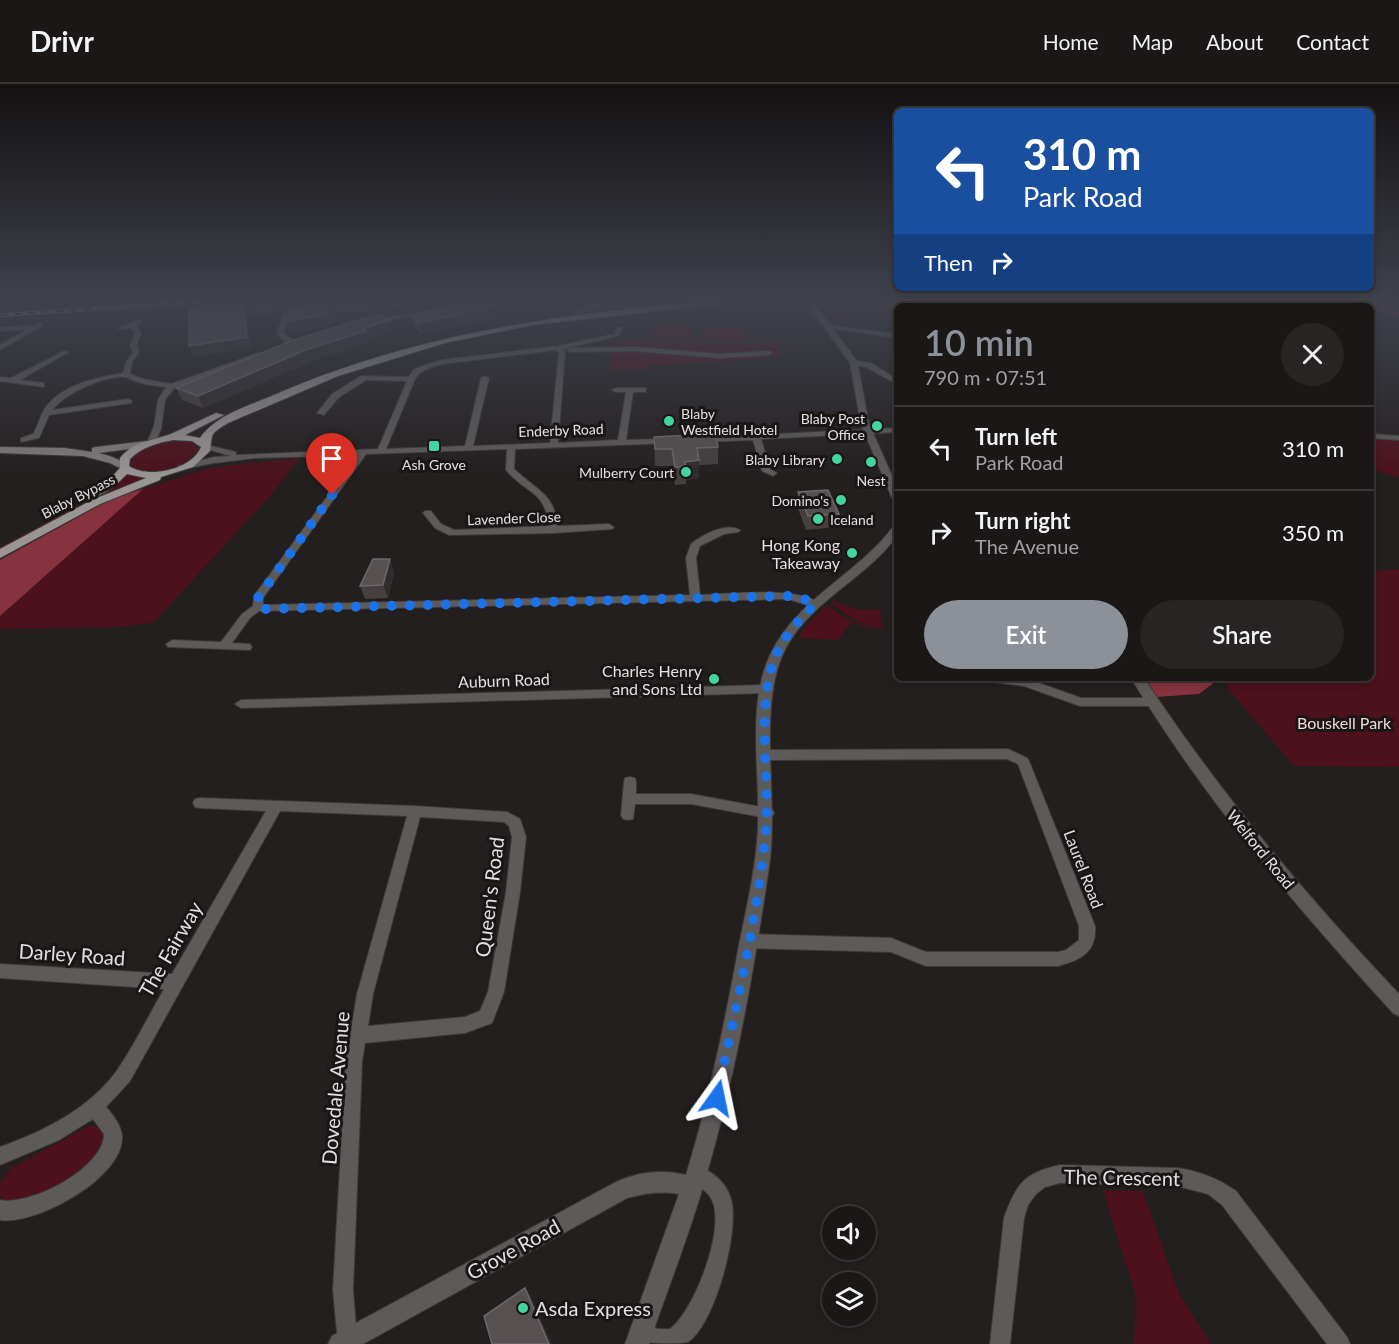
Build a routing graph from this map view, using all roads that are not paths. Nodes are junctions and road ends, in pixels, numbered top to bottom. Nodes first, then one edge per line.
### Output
1 (49, 361) edge
2 (130, 361) edge
3 (242, 361) edge
4 (356, 361) edge
5 (375, 361) edge
6 (453, 361) edge
7 (558, 361) edge
8 (855, 363) joint
9 (126, 375) junction
10 (353, 377) dead end
11 (364, 378) junction
12 (485, 378) dead end
13 (0, 379) edge
14 (411, 379) junction
15 (894, 380) edge
16 (12, 381) junction
17 (41, 385) dead end
18 (171, 386) junction
19 (616, 390) dead end
20 (630, 390) junction
21 (644, 390) dead end
22 (128, 401) dead end
23 (334, 409) dead end
24 (47, 413) junction
25 (158, 428) junction
26 (894, 430) edge
27 (869, 432) junction
28 (1374, 436) edge
29 (756, 437) junction
30 (169, 438) junction
31 (1399, 438) edge
32 (24, 440) dead end
33 (690, 440) edge
34 (674, 441) edge
35 (622, 442) junction
36 (149, 443) junction
37 (205, 445) junction
38 (554, 445) junction
39 (511, 447) junction
40 (468, 449) junction
41 (0, 450) edge
42 (381, 452) junction
43 (78, 453) junction
44 (363, 453) junction
45 (255, 456) junction
46 (124, 468) junction
47 (176, 470) junction
48 (773, 473) dead end
49 (894, 491) edge
50 (428, 513) dead end
51 (609, 527) dead end
52 (554, 530) junction
53 (735, 530) dead end
54 (894, 533) edge
55 (0, 544) edge
56 (0, 554) edge
57 (695, 598) junction
58 (815, 604) junction
59 (258, 607) junction
60 (172, 644) dead end
61 (224, 646) junction
62 (246, 647) dead end
63 (1017, 681) edge
64 (1139, 681) edge
65 (768, 689) junction
66 (1152, 702) junction
67 (241, 704) dead end
68 (766, 755) junction
69 (630, 782) dead end
70 (629, 799) junction
71 (200, 803) dead end
72 (276, 806) junction
73 (416, 810) junction
74 (767, 813) junction
75 (628, 815) dead end
76 (748, 941) junction
77 (0, 971) edge
78 (177, 982) junction
79 (1399, 1007) edge
80 (358, 1035) junction
81 (94, 1107) junction
82 (0, 1156) edge
83 (694, 1181) junction
84 (0, 1210) edge
85 (639, 1338) edge
86 (344, 1342) edge
87 (1000, 1344) edge
88 (1340, 1344) edge

1 - 16 street
2 - 9 street
3 - 18 street
4 - 30 main road
5 - 37 main road
6 - 14 street
7 - 38 street
8 - 15 street
8 - 27 street
9 - 18 street
9 - 24 street
10 - 11 street
11 - 14 street
11 - 23 street
12 - 40 street
13 - 16 street
14 - 42 street
16 - 17 street
18 - 25 street
19 - 20 street
20 - 21 street
20 - 35 street
22 - 24 street
24 - 32 street
25 - 30 street
25 - 36 street
26 - 27 street
27 - 29 street
27 - 49 street
28 - 31 street
29 - 33 street
29 - 48 street
30 - 36 main road
30 - 37 main road
34 - 35 street, Enderby Road
35 - 38 street, Enderby Road
36 - 43 main road
36 - 46 main road, Blaby Bypass
37 - 45 street, Enderby Road
37 - 47 main road, Blaby Bypass
38 - 39 street, Enderby Road
39 - 40 street, Enderby Road
39 - 52 street
40 - 42 street, Enderby Road
41 - 43 main road
42 - 44 street, Enderby Road
43 - 46 main road
44 - 45 street, Enderby Road
44 - 59 street
45 - 47 street, Enderby Road
46 - 47 main road
46 - 55 main road, Blaby Bypass
47 - 56 main road, Blaby Bypass
50 - 52 street, Lavender Close
51 - 52 street, Lavender Close
53 - 57 street
54 - 58 street
57 - 58 street
57 - 59 street
58 - 65 street
59 - 61 street
60 - 61 street
61 - 62 street
63 - 66 street
64 - 66 street, Welford Road
65 - 67 street, Auburn Road
65 - 68 street
66 - 79 street, Welford Road
68 - 74 street
68 - 76 street, Laurel Road
69 - 70 street
70 - 74 street
70 - 75 street
71 - 72 street, Queen's Road
72 - 73 street, Queen's Road
72 - 78 street, The Fairway
73 - 80 street, Dovedale Avenue
73 - 80 street, Queen's Road
74 - 76 street
76 - 83 street
77 - 78 street, Darley Road
78 - 81 street, The Fairway
80 - 86 street, Dovedale Avenue
81 - 82 street, The Fairway
81 - 84 street
83 - 85 street
83 - 85 street
83 - 86 street, Grove Road
87 - 88 street, The Crescent

